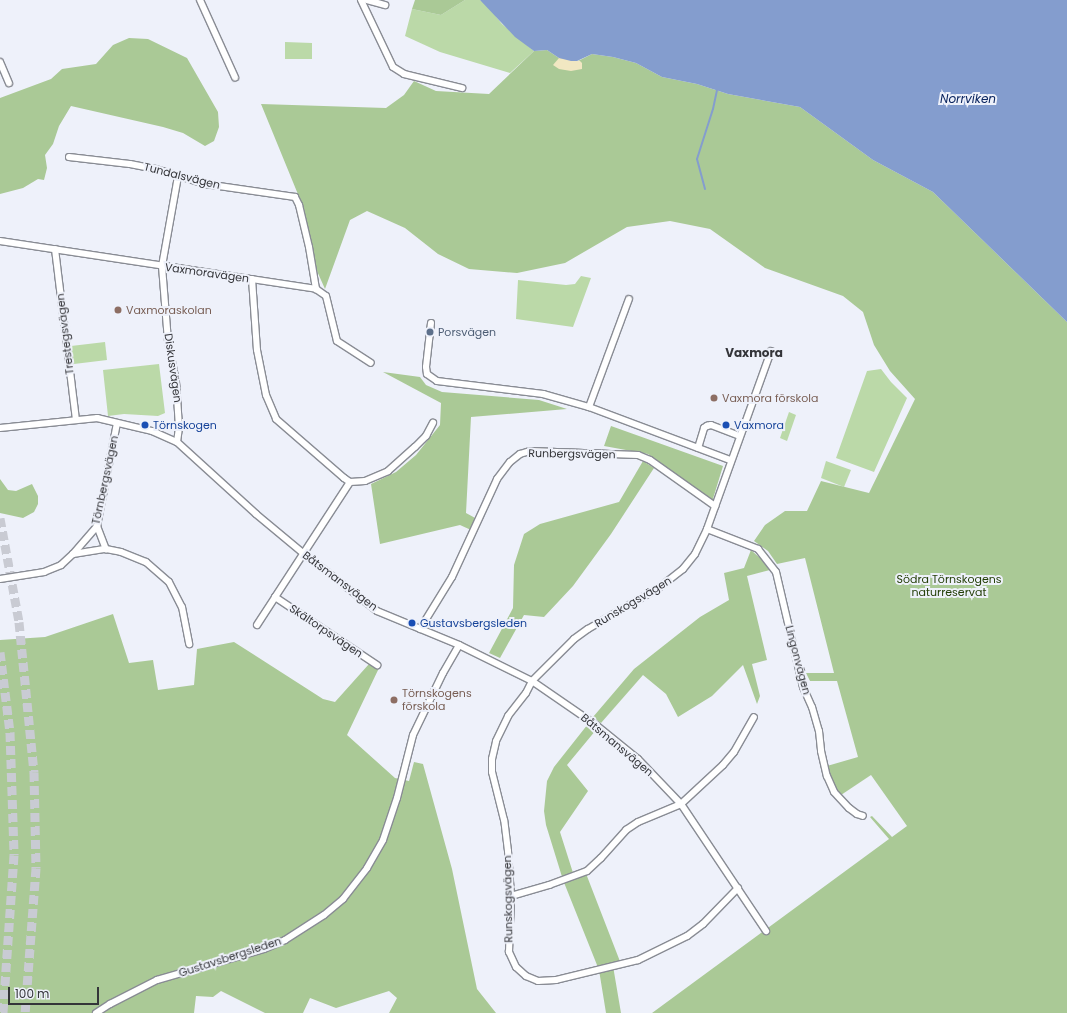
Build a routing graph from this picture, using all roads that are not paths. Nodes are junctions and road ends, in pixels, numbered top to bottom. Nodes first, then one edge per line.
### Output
1 (200, 0) edge
2 (361, 0) edge
3 (367, 0) edge
4 (386, 5) dead end
5 (0, 62) edge
6 (236, 77) dead end
7 (9, 83) dead end
8 (462, 88) dead end
9 (69, 157) dead end
10 (178, 176) junction
11 (0, 240) edge
12 (55, 249) junction
13 (162, 266) junction
14 (252, 279) junction
15 (316, 289) junction
16 (629, 299) dead end
17 (431, 323) dead end
18 (770, 351) dead end
19 (371, 363) dead end
20 (589, 407) junction
21 (76, 420) junction
22 (117, 423) junction
23 (433, 423) dead end
24 (0, 428) edge
25 (740, 436) junction
26 (178, 442) junction
27 (698, 448) junction
28 (730, 460) junction
29 (350, 482) junction
30 (715, 506) junction
31 (97, 526) junction
32 (707, 528) junction
33 (106, 549) junction
34 (303, 553) junction
35 (73, 554) junction
36 (0, 579) edge
37 (275, 597) junction
38 (257, 625) dead end
39 (420, 629) junction
40 (189, 644) dead end
41 (459, 645) junction
42 (377, 665) dead end
43 (532, 681) junction
44 (754, 718) dead end
45 (681, 804) junction
46 (864, 816) dead end
47 (738, 888) junction
48 (510, 896) junction
49 (766, 931) dead end
50 (96, 1013) edge

1 - 6 street
2 - 8 street
3 - 4 street
5 - 7 street
9 - 10 street, Tundalsvägen
10 - 13 street, Diskusvägen
10 - 15 street, Tundalsvägen
11 - 12 street, Vaxmoravägen
12 - 13 street, Vaxmoravägen
12 - 21 street, Trestegsvägen
13 - 14 street, Vaxmoravägen
13 - 26 street, Diskusvägen
14 - 15 street, Vaxmoravägen
14 - 29 street
15 - 19 street
16 - 20 street
17 - 20 street
18 - 25 street
20 - 27 street
21 - 22 street, Båtsmansvägen
21 - 24 street, Båtsmansvägen
22 - 26 street, Båtsmansvägen
22 - 31 street, Törnbergsvägen
23 - 29 street
25 - 27 street
25 - 28 street
26 - 34 street, Båtsmansvägen
27 - 28 street
28 - 30 street, Runskogsvägen
29 - 34 street
30 - 32 street, Runskogsvägen
30 - 39 street, Runbergsvägen
31 - 33 street
31 - 35 street, Törnbergsvägen
32 - 43 street, Runskogsvägen
32 - 46 street, Lingonvägen
33 - 35 street
33 - 40 street
34 - 37 street
34 - 39 street, Båtsmansvägen
35 - 36 street, Törnbergsvägen
37 - 38 street
37 - 42 street, Skältorpsvägen
39 - 41 street, Båtsmansvägen
41 - 43 street, Båtsmansvägen
41 - 50 street, Gustavsbergsleden
43 - 45 street, Båtsmansvägen
43 - 48 street, Runskogsvägen
44 - 45 street
45 - 47 street, Båtsmansvägen
45 - 48 street
47 - 48 street, Runskogsvägen
47 - 49 street, Båtsmansvägen

